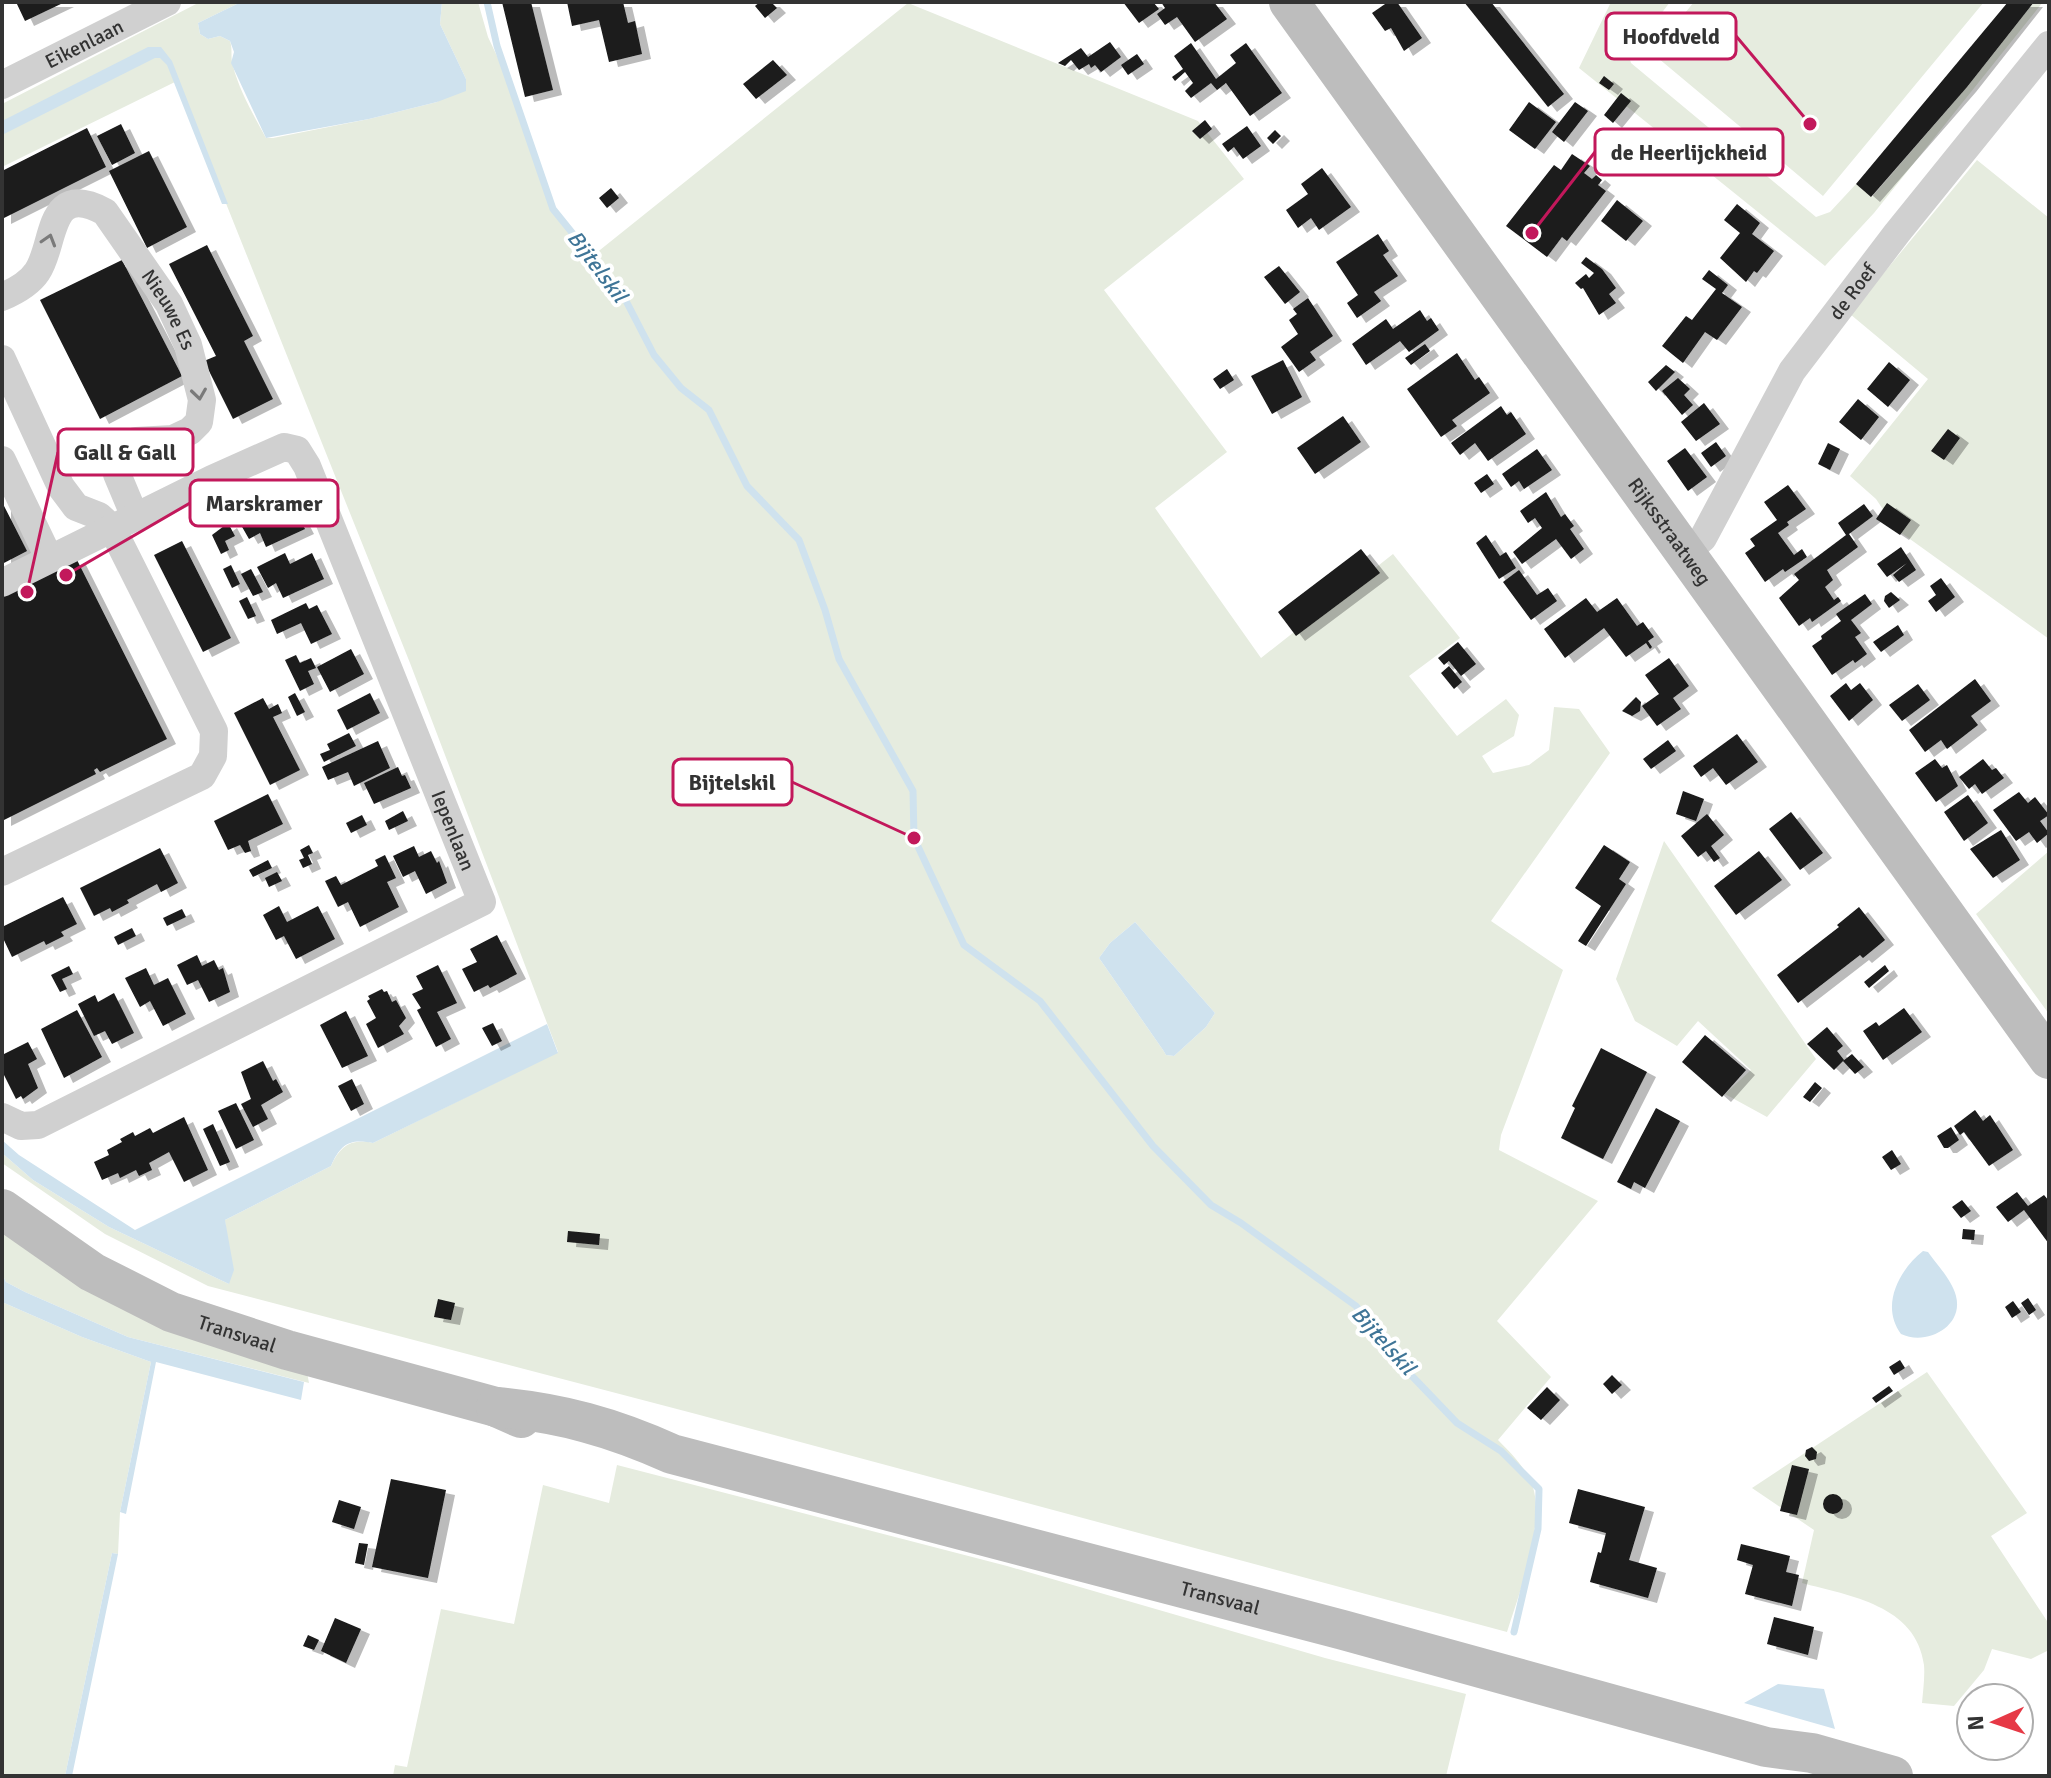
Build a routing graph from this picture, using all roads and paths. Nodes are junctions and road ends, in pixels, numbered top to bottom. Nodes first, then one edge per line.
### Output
1 (167, 2) edge
2 (1289, 2) edge
3 (2049, 45) edge
4 (2, 85) edge
5 (2, 297) edge
6 (2, 359) edge
7 (2, 460) edge
8 (124, 522) junction
9 (1684, 554) junction
10 (49, 558) junction
11 (2, 583) edge
12 (2, 872) edge
13 (2049, 1059) edge
14 (2, 1117) edge
15 (2, 1209) edge
16 (1766, 1747) junction
17 (1844, 1776) edge
18 (1893, 1776) edge

1 - 4 street, Eikenlaan
2 - 9 street, Rijksstraatweg
3 - 9 street, de Roef
5 -> 8 street, Nieuwe Es
6 - 8 street
7 - 10 street
8 - 10 street
8 - 12 street, Nieuwe Es
8 - 14 street, Iepenlaan
9 - 13 street, Rijksstraatweg
10 - 11 street
15 - 16 street, Transvaal
16 - 17 street, Transvaal
16 - 18 street, Transvaal

